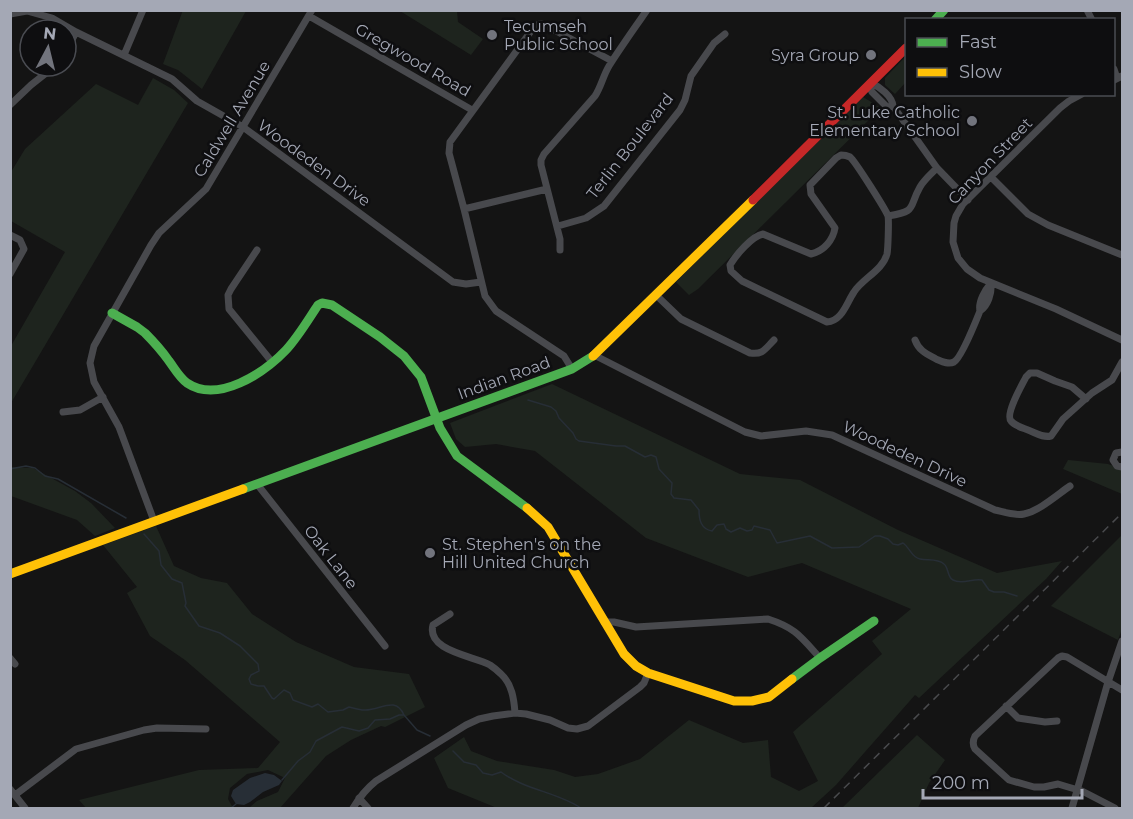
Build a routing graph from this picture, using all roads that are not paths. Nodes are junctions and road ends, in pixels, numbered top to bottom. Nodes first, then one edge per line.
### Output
1 (143, 10) edge
2 (647, 10) edge
3 (27, 11) edge
4 (311, 13) edge
5 (10, 14) edge
6 (52, 18) edge
7 (78, 33) edge
8 (725, 34) dead end
9 (905, 49) edge
10 (124, 55) junction
11 (612, 61) junction
12 (40, 78) edge
13 (871, 83) junction
14 (1078, 96) edge
15 (10, 105) edge
16 (472, 110) junction
17 (243, 127) junction
18 (937, 168) junction
19 (991, 177) junction
20 (547, 189) junction
21 (968, 200) junction
22 (464, 209) junction
23 (888, 216) junction
24 (558, 226) junction
25 (10, 235) edge
26 (257, 250) dead end
27 (560, 250) dead end
28 (1122, 255) edge
29 (10, 274) edge
30 (481, 282) junction
31 (991, 283) junction
32 (656, 295) junction
33 (112, 314) junction
34 (774, 340) dead end
35 (915, 340) dead end
36 (1122, 340) edge
37 (594, 354) junction
38 (272, 362) junction
39 (1122, 362) edge
40 (572, 369) junction
41 (103, 397) junction
42 (1086, 399) junction
43 (63, 412) dead end
44 (435, 419) junction
45 (1122, 452) edge
46 (1122, 467) edge
47 (257, 484) junction
48 (1070, 486) dead end
49 (154, 521) junction
50 (10, 574) edge
51 (450, 614) dead end
52 (874, 621) dead end
53 (604, 622) junction
54 (1122, 641) edge
55 (385, 646) dead end
56 (820, 658) junction
57 (648, 673) junction
58 (1108, 682) junction
59 (1122, 690) edge
60 (1006, 706) junction
61 (515, 713) junction
62 (1057, 721) dead end
63 (206, 729) dead end
64 (1077, 790) junction
65 (13, 792) edge
66 (359, 798) junction
67 (26, 808) edge
68 (353, 808) edge
69 (368, 808) edge
70 (1072, 808) edge
71 (1114, 808) edge

1 - 10 street
2 - 11 street
3 - 5 street, Woodeden Drive
3 - 6 street, Woodeden Drive
4 - 16 street, Gregwood Road
4 - 17 street, Caldwell Avenue
7 - 10 street, Woodeden Drive
8 - 24 street, Terlin Boulevard
9 - 13 street, Indian Road
10 - 17 street, Woodeden Drive
11 - 16 street
11 - 20 street
12 - 15 street
13 - 18 street
13 - 32 street, Indian Road
14 - 19 street, Canyon Street
16 - 22 street
17 - 30 street, Woodeden Drive
17 - 33 street, Caldwell Avenue
18 - 21 street
18 - 23 street
19 - 21 street, Canyon Street
19 - 28 street
20 - 22 street
20 - 24 street
21 - 31 street, Canyon Street
22 - 30 street
23 - 23 street
24 - 27 street
25 - 29 street
26 - 38 street
30 - 40 street
31 - 35 street
31 - 36 street, Canyon Street
32 - 34 street
32 - 37 street, Indian Road
33 - 38 street
33 - 41 street, Caldwell Avenue
37 - 40 street, Indian Road
37 - 48 street, Woodeden Drive
38 - 44 street
39 - 42 street
40 - 44 street, Indian Road
41 - 43 street
41 - 49 street, Caldwell Avenue
42 - 42 street
44 - 47 street, Indian Road
44 - 53 street
45 - 46 street
47 - 49 street, Indian Road
47 - 55 street, Oak Lane
49 - 50 street, Indian Road
51 - 61 street
52 - 56 street
53 - 56 street
53 - 57 street
54 - 58 street
56 - 57 street
57 - 61 street
58 - 59 street
58 - 60 street
58 - 64 street
60 - 62 street
60 - 64 street
61 - 66 street
63 - 65 street
64 - 70 street
64 - 71 street
65 - 67 street
66 - 68 street
66 - 69 street

